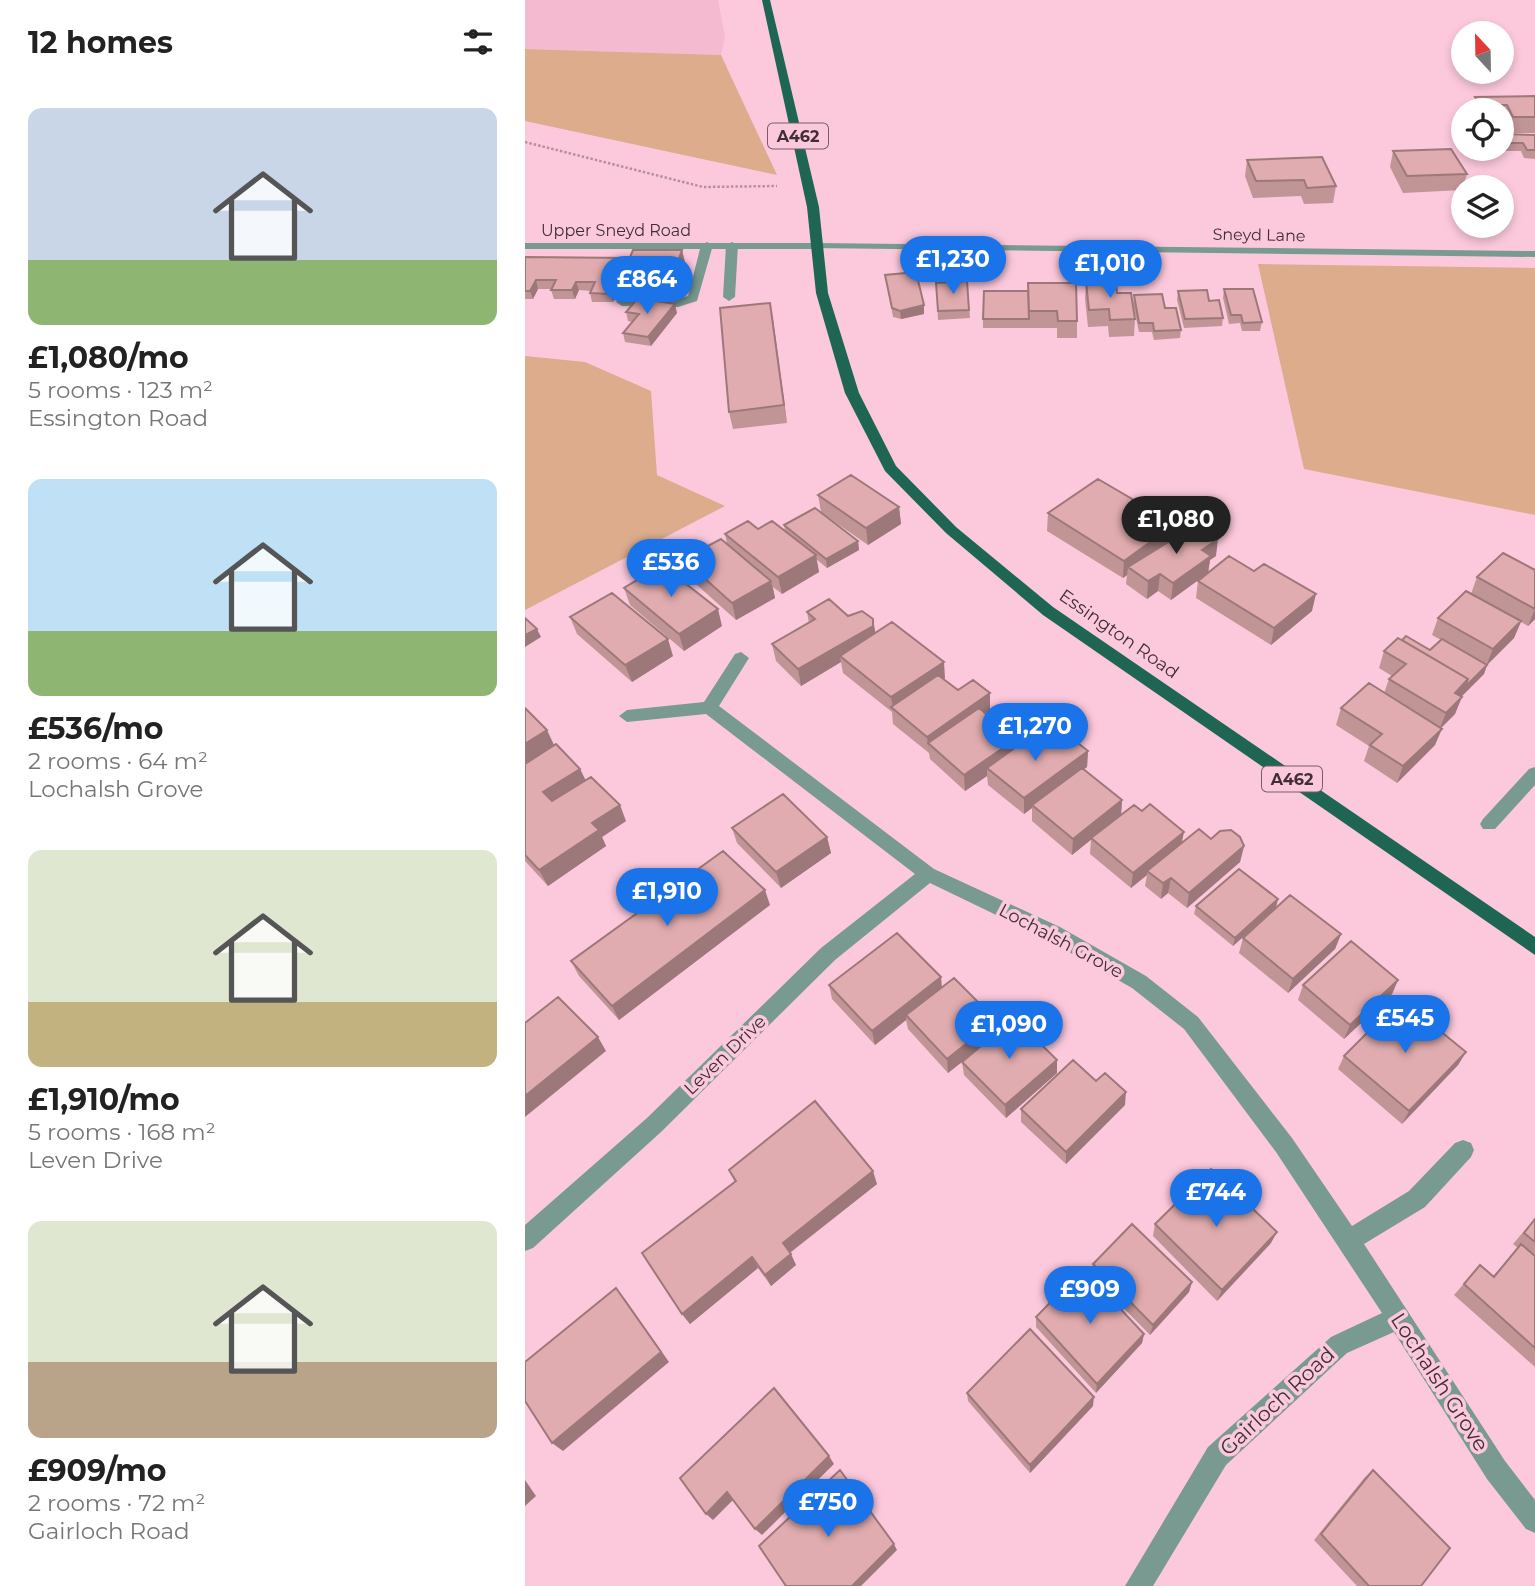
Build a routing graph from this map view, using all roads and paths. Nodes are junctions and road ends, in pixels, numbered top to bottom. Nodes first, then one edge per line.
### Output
1 (766, 0) edge
2 (525, 142) edge
3 (809, 185) junction
4 (707, 245) junction
5 (732, 245) junction
6 (525, 246) edge
7 (815, 246) junction
8 (1535, 254) edge
9 (729, 297) dead end
10 (622, 302) dead end
11 (741, 658) dead end
12 (709, 708) junction
13 (627, 716) dead end
14 (1534, 778) edge
15 (1489, 824) dead end
16 (928, 874) junction
17 (1535, 947) edge
18 (1463, 1150) dead end
19 (525, 1240) edge
20 (1349, 1241) junction
21 (1399, 1317) junction
22 (1535, 1520) edge
23 (1138, 1586) edge

1 - 3 main road, A462
2 - 3 path
3 - 7 main road, A462
4 - 5 street, Upper Sneyd Road
4 - 6 street, Upper Sneyd Road
4 - 10 street, Upper Sneyd Road
5 - 7 street, Upper Sneyd Road
5 - 9 street
7 - 8 street, Sneyd Lane
7 - 17 main road, Essington Road / A462
11 - 12 street
12 - 13 street
12 - 16 street, Lochalsh Grove
14 - 15 street
16 - 19 street, Leven Drive
16 - 20 street, Lochalsh Grove
18 - 20 street
20 - 21 street, Lochalsh Grove
21 - 22 street, Lochalsh Grove
21 - 23 street, Gairloch Road

